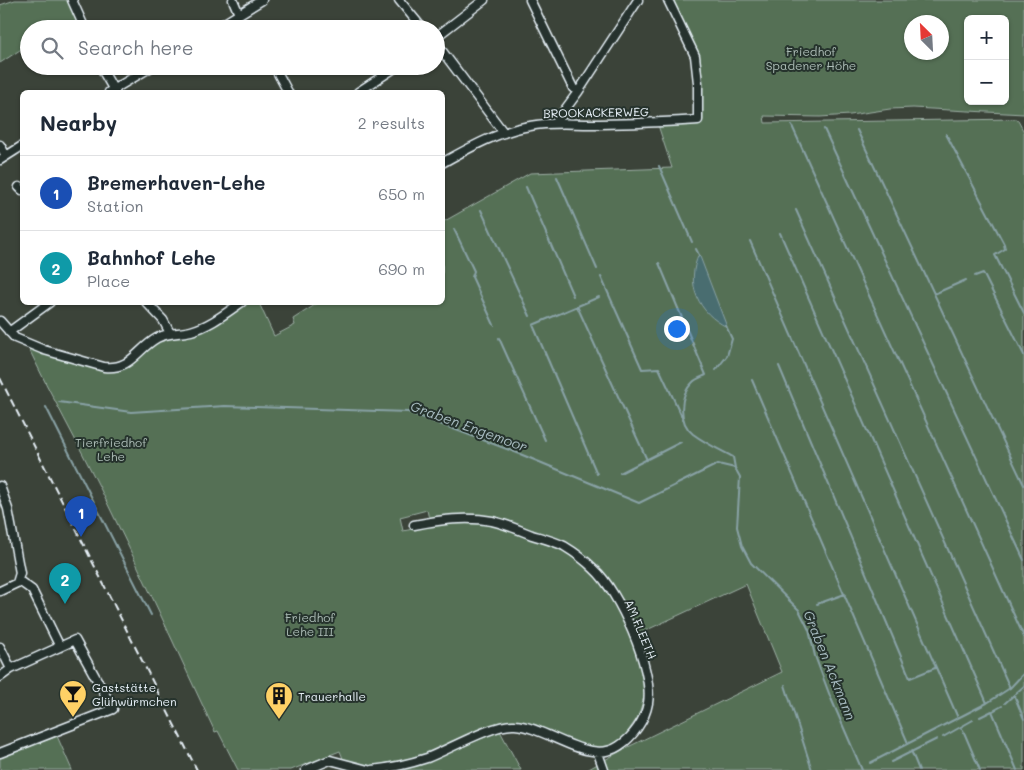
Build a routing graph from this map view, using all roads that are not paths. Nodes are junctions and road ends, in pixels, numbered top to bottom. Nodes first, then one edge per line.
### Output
1 (72, 0) edge
2 (232, 0) edge
3 (262, 0) edge
4 (399, 0) edge
5 (484, 0) edge
6 (530, 0) edge
7 (638, 0) edge
8 (668, 0) edge
9 (239, 14) junction
10 (81, 20) edge
11 (229, 20) edge
12 (416, 20) edge
13 (445, 31) edge
14 (445, 55) edge
15 (104, 75) edge
16 (138, 75) edge
17 (279, 75) edge
18 (384, 75) edge
19 (111, 90) edge
20 (115, 90) edge
21 (287, 90) edge
22 (361, 90) edge
23 (578, 92) junction
24 (555, 123) junction
25 (504, 133) junction
26 (0, 145) edge
27 (20, 147) edge
28 (3, 158) edge
29 (445, 161) edge
30 (46, 305) edge
31 (149, 305) edge
32 (238, 305) edge
33 (0, 320) edge
34 (9, 332) junction
35 (170, 333) junction
36 (0, 486) edge
37 (414, 525) dead end
38 (18, 580) junction
39 (0, 591) edge
40 (0, 646) edge
41 (60, 647) junction
42 (11, 669) junction
43 (0, 677) edge
44 (0, 753) edge
45 (598, 753) junction
46 (306, 770) edge
47 (370, 770) edge
48 (604, 770) edge

1 - 10 street
2 - 9 street
3 - 9 street
4 - 12 street
5 - 13 street
6 - 23 street
7 - 23 street
8 - 24 street, BROOKACKERWEG
9 - 11 street
14 - 25 street
15 - 19 street
16 - 20 street
17 - 21 street
18 - 22 street
23 - 24 street
24 - 25 street, BROOKACKERWEG
25 - 29 street, BROOKACKERWEG
26 - 28 street
27 - 28 street
30 - 34 street
31 - 35 street
32 - 35 street
33 - 34 street
34 - 35 street
36 - 38 street
37 - 45 street, AM FLEETH
38 - 39 street
38 - 41 street
40 - 42 street
41 - 42 street
41 - 44 street
42 - 43 street
45 - 47 street
45 - 48 street
46 - 47 street

